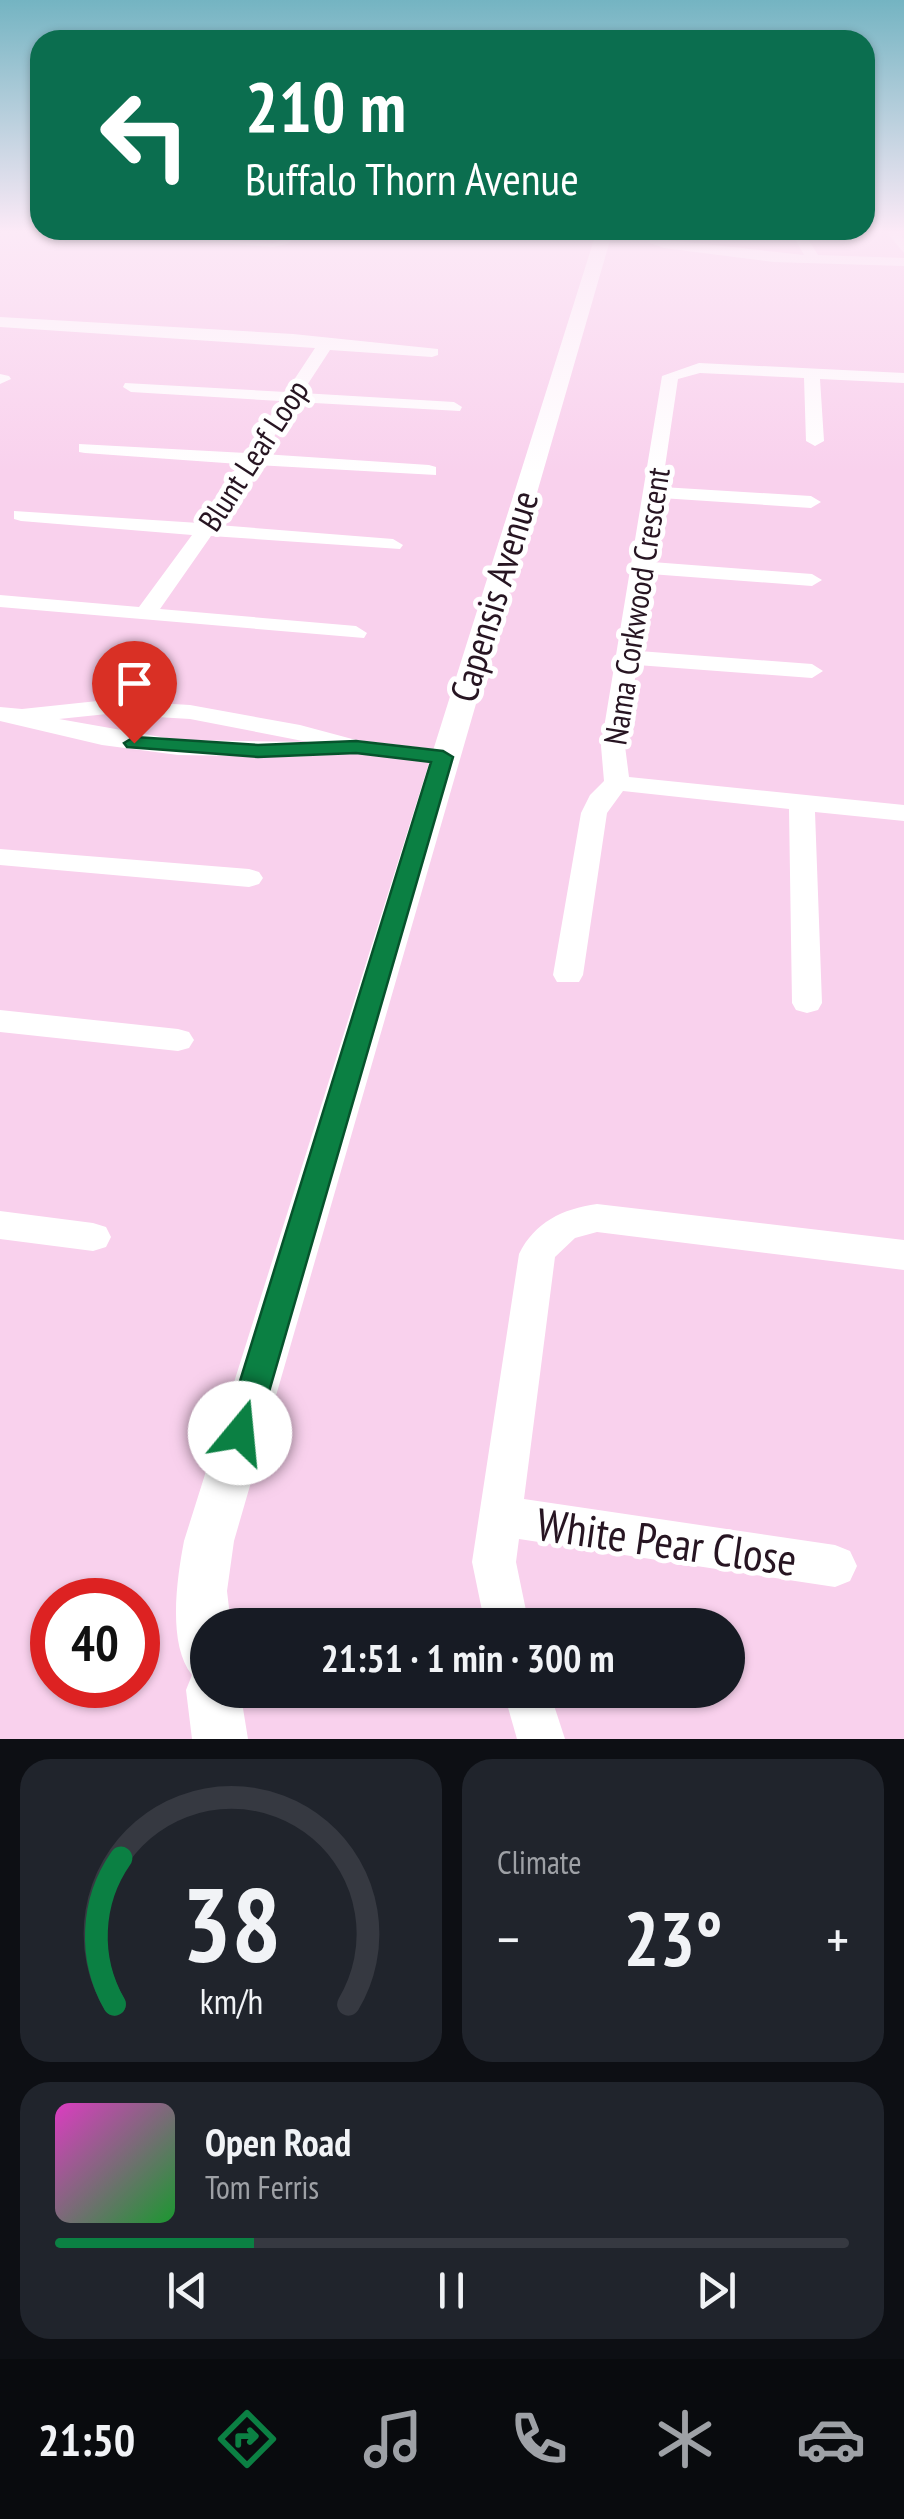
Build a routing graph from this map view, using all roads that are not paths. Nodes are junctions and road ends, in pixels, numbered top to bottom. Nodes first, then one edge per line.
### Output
1 (579, 311) edge
2 (0, 322) edge
3 (325, 345) junction
4 (432, 352) dead end
5 (812, 374) junction
6 (904, 378) edge
7 (131, 387) dead end
8 (291, 396) junction
9 (454, 407) dead end
10 (815, 441) dead end
11 (84, 448) dead end
12 (252, 458) junction
13 (429, 471) dead end
14 (654, 492) junction
15 (810, 502) dead end
16 (21, 515) dead end
17 (205, 530) junction
18 (393, 545) dead end
19 (642, 567) junction
20 (812, 580) dead end
21 (0, 601) edge
22 (146, 613) junction
23 (356, 633) dead end
24 (627, 657) junction
25 (812, 671) dead end
26 (11, 715) edge
27 (356, 747) junction
28 (443, 757) junction
29 (617, 783) junction
30 (802, 803) junction
31 (904, 813) edge
32 (0, 856) edge
33 (249, 878) dead end
34 (568, 975) dead end
35 (807, 1003) dead end
36 (0, 1020) edge
37 (178, 1040) dead end
38 (0, 1225) edge
39 (93, 1238) dead end
40 (904, 1255) edge
41 (500, 1516) junction
42 (835, 1566) dead end
43 (203, 1608) edge
44 (503, 1608) edge
45 (216, 1708) edge
46 (532, 1708) edge
47 (220, 1739) edge
48 (541, 1739) edge

1 - 28 street, Capensis Avenue
2 - 3 street, Blunt Leaf Loop
3 - 4 street
3 - 8 street, Blunt Leaf Loop
5 - 6 street, Nama Corkwood Crescent
5 - 10 street
5 - 14 street, Nama Corkwood Crescent
7 - 8 street
8 - 9 street
8 - 12 street, Blunt Leaf Loop
11 - 12 street
12 - 13 street
12 - 17 street, Blunt Leaf Loop
14 - 15 street
14 - 19 street, Nama Corkwood Crescent
16 - 17 street
17 - 18 street
17 - 22 street, Blunt Leaf Loop
19 - 20 street
19 - 24 street, Nama Corkwood Crescent
21 - 22 street
22 - 23 street
24 - 25 street
24 - 29 street, Nama Corkwood Crescent
26 - 27 street
26 - 27 street
27 - 28 street
28 - 43 street, Capensis Avenue
29 - 30 street, Nama Corkwood Crescent
29 - 34 street
30 - 31 street, Nama Corkwood Crescent
30 - 35 street
32 - 33 street
36 - 37 street
38 - 39 street
40 - 41 street
41 - 42 street, White Pear Close
41 - 44 street
45 - 47 street
46 - 48 street

